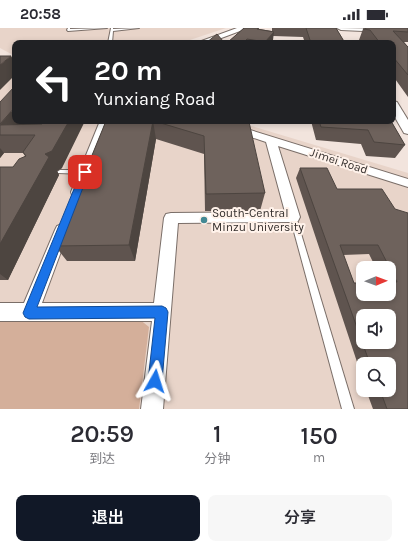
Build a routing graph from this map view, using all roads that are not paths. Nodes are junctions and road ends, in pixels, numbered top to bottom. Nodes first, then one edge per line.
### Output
1 (69, 28) edge
2 (106, 28) edge
3 (138, 28) edge
4 (244, 28) edge
5 (341, 28) edge
6 (348, 28) edge
7 (112, 29) edge
8 (408, 31) edge
9 (354, 38) dead end
10 (110, 40) edge
11 (209, 40) edge
12 (396, 109) edge
13 (104, 124) edge
14 (221, 124) edge
15 (408, 130) edge
16 (271, 139) junction
17 (60, 172) dead end
18 (85, 172) junction
19 (408, 183) edge
20 (73, 202) edge
21 (67, 216) edge
22 (293, 217) junction
23 (0, 312) edge
24 (162, 312) junction
25 (29, 313) junction
26 (152, 409) edge
27 (348, 409) edge

1 - 2 lane
3 - 7 lane
4 - 11 street
5 - 6 street
6 - 8 street
6 - 9 street
7 - 10 lane
12 - 15 street
13 - 18 street
14 - 16 street, Jimei Road
16 - 19 street, Jimei Road
16 - 22 street
17 - 18 lane
18 - 20 street
21 - 25 street
22 - 24 street
22 - 27 lane
23 - 25 street
24 - 25 street
24 - 26 street

